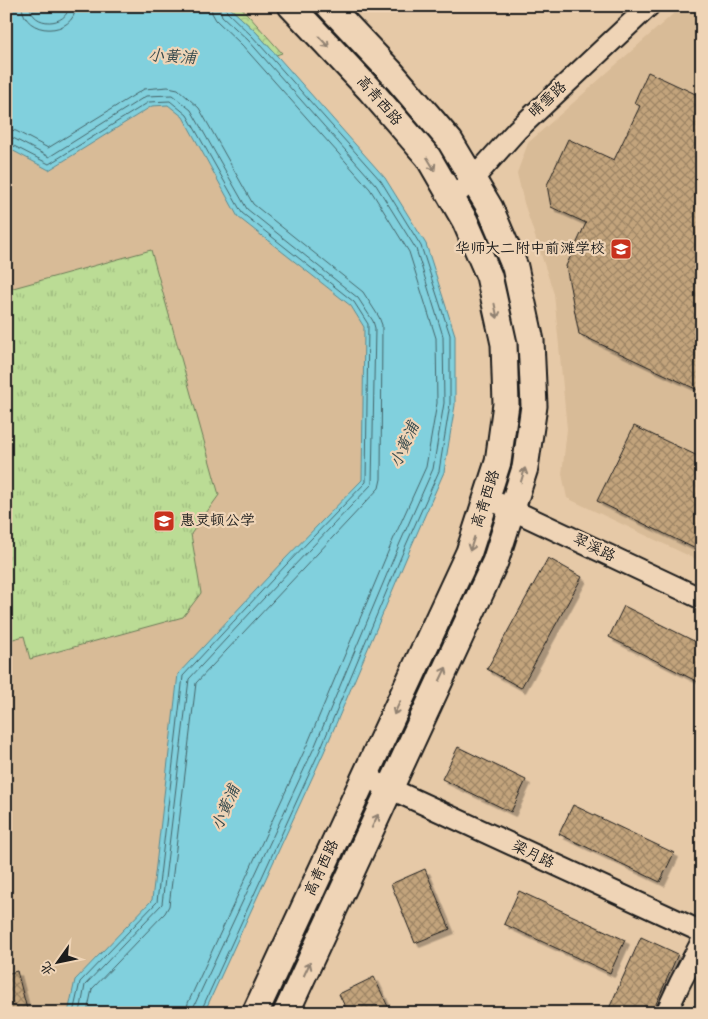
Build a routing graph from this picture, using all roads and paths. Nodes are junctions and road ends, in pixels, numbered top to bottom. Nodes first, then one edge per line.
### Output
1 (291, 6) edge
2 (329, 6) edge
3 (649, 6) edge
4 (473, 179) junction
5 (452, 198) junction
6 (487, 498) junction
7 (512, 510) junction
8 (702, 600) edge
9 (365, 776) junction
10 (390, 788) junction
11 (702, 932) edge
12 (702, 941) edge
13 (255, 1013) edge
14 (286, 1013) edge
15 (666, 1013) edge

1 -> 5 street, 高青西路
2 - 4 street, 高青西路
3 - 4 street, 晴雪路
4 - 5 street, 晴雪路
7 -> 4 street, 高青西路
5 -> 6 street, 高青西路
6 - 7 street, 翠溪路
6 -> 9 street, 高青西路
7 - 8 street, 翠溪路
10 -> 7 street, 高青西路
9 - 10 street, 梁月路
9 - 13 street, 高青西路
10 - 11 street, 梁月路
14 -> 10 street, 高青西路
12 - 15 street

